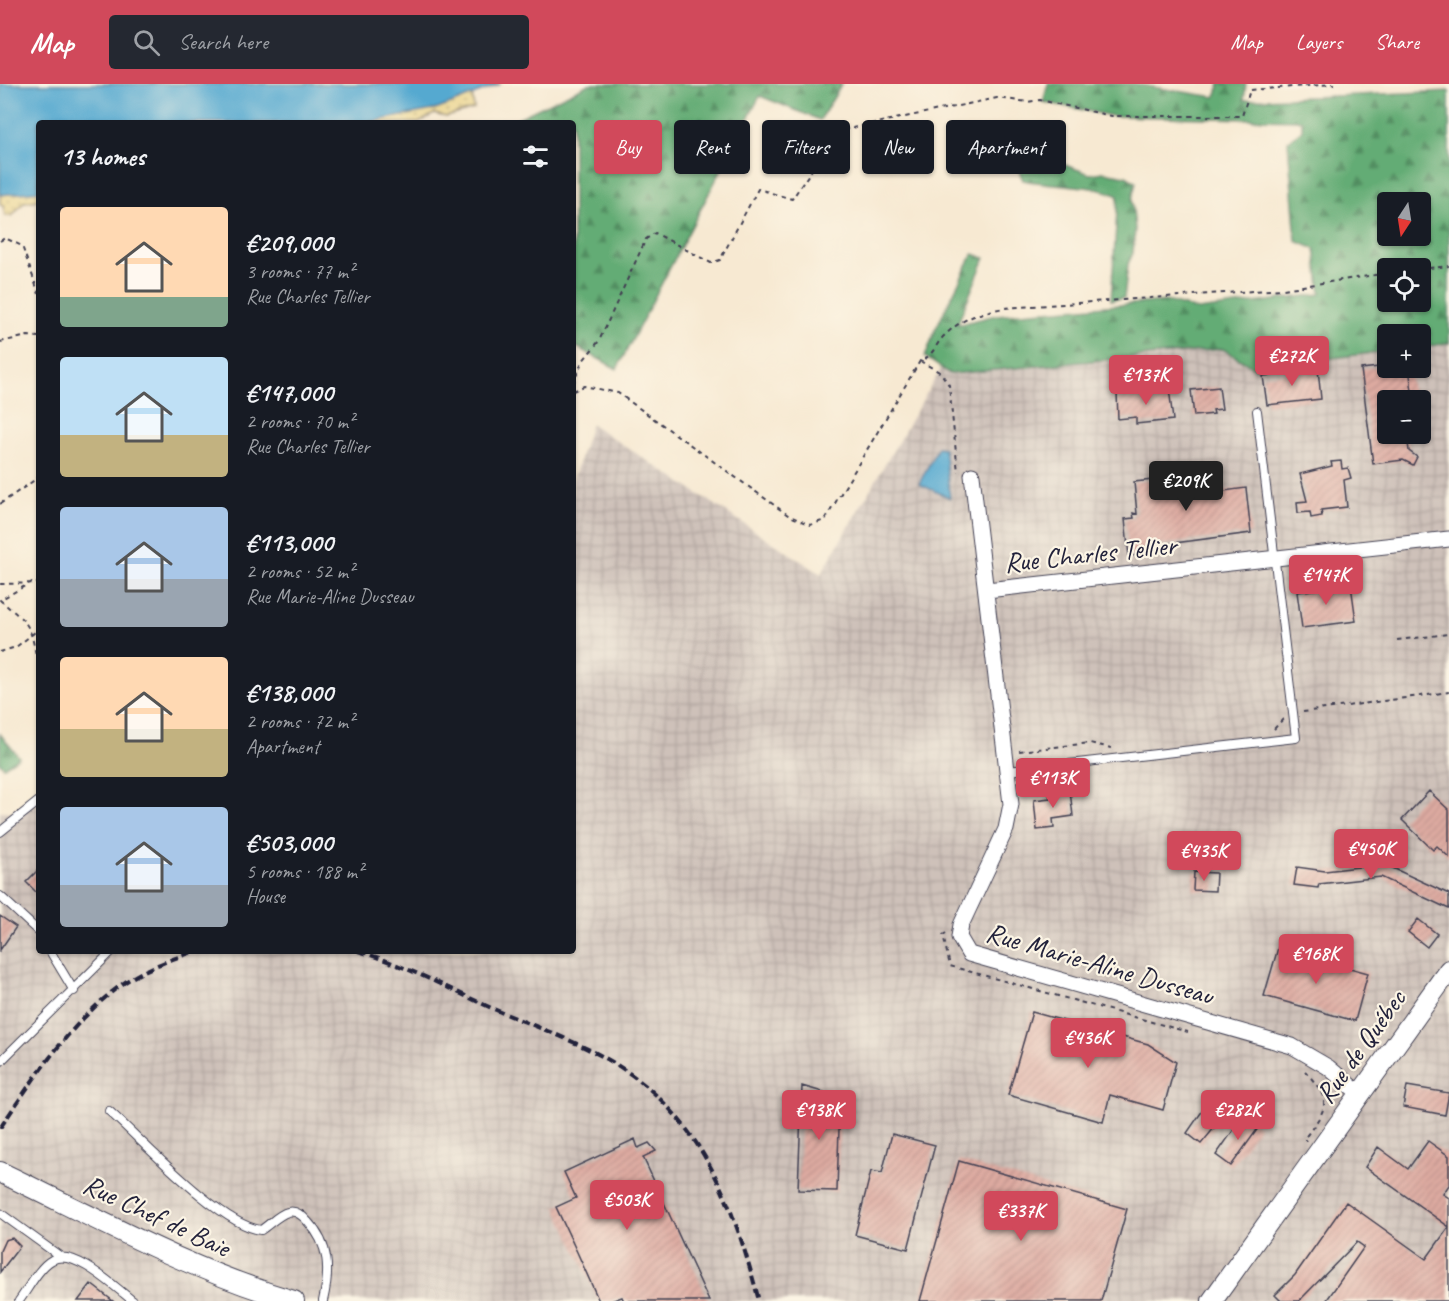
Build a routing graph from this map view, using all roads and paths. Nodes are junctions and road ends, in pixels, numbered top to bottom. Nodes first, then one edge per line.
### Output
1 (1335, 84) edge
2 (0, 241) edge
3 (1449, 266) edge
4 (1431, 268) edge
5 (1377, 275) edge
6 (36, 286) edge
7 (36, 337) edge
8 (0, 342) edge
9 (920, 361) junction
10 (576, 377) edge
11 (576, 390) edge
12 (1257, 411) dead end
13 (965, 475) joint
14 (36, 479) edge
15 (0, 504) edge
16 (1449, 538) edge
17 (1275, 557) junction
18 (32, 582) junction
19 (36, 582) edge
20 (0, 584) edge
21 (987, 590) junction
22 (36, 632) edge
23 (1449, 634) edge
24 (32, 637) junction
25 (1397, 640) dead end
26 (0, 652) edge
27 (36, 655) edge
28 (1449, 692) edge
29 (1293, 714) junction
30 (1272, 731) dead end
31 (1005, 747) junction
32 (1115, 748) dead end
33 (1008, 771) junction
34 (36, 803) edge
35 (0, 832) edge
36 (0, 896) edge
37 (961, 924) junction
38 (36, 929) edge
39 (53, 954) edge
40 (109, 954) edge
41 (1449, 970) edge
42 (74, 991) junction
43 (1191, 1033) dead end
44 (0, 1062) edge
45 (1301, 1067) dead end
46 (1360, 1094) junction
47 (109, 1111) dead end
48 (1319, 1150) junction
49 (0, 1172) edge
50 (0, 1213) edge
51 (61, 1257) junction
52 (264, 1297) edge
53 (19, 1301) edge
54 (133, 1301) edge
55 (294, 1301) edge
56 (323, 1301) edge
57 (1212, 1301) edge

1 - 10 path
2 - 6 path
3 - 4 path
5 - 9 path
7 - 8 path
9 - 11 path
9 - 13 path
12 - 17 lane
13 - 21 street, Rue Marie-Aline Dusseau
14 - 15 path
16 - 17 street, Rue Charles Tellier
17 - 21 street, Rue Charles Tellier
17 - 29 lane
18 - 19 path
18 - 20 path
18 - 24 path
21 - 31 street, Rue Marie-Aline Dusseau
22 - 24 path
23 - 25 path
24 - 26 path
24 - 27 path
28 - 29 path
29 - 30 path
29 - 33 lane
31 - 32 path
31 - 33 street, Rue Marie-Aline Dusseau
33 - 37 street, Rue Marie-Aline Dusseau
34 - 35 lane
36 - 38 lane
37 - 43 path
37 - 46 street, Rue Marie-Aline Dusseau
39 - 42 lane
40 - 42 lane
41 - 46 street, Rue de Québec
42 - 44 lane
45 - 48 path
46 - 48 street, Rue de Québec
47 - 56 lane
48 - 57 street, Rue de Québec
49 - 52 street, Rue Chef de Baie
50 - 51 lane
51 - 53 lane
51 - 54 lane
52 - 55 street, Rue Chef de Baie

